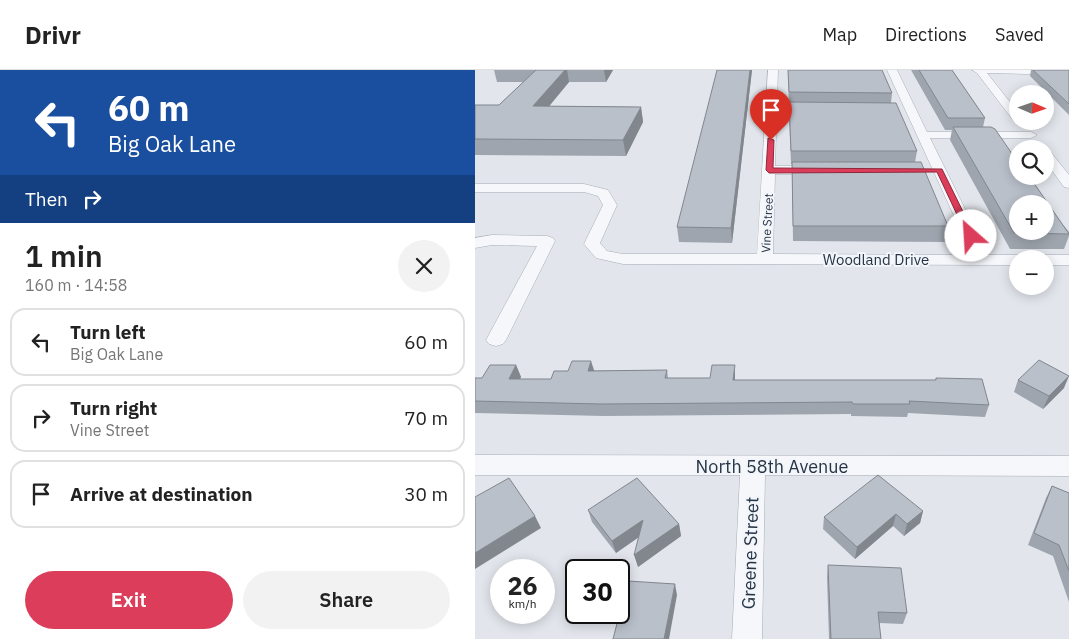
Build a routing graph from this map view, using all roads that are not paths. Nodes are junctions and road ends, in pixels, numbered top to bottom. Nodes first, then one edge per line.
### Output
1 (773, 70) edge
2 (892, 70) edge
3 (979, 70) edge
4 (1069, 72) edge
5 (1009, 108) edge
6 (897, 110) edge
7 (911, 110) junction
8 (1028, 130) edge
9 (1031, 134) junction
10 (924, 135) junction
11 (1035, 140) edge
12 (1054, 165) edge
13 (769, 170) junction
14 (833, 170) edge
15 (923, 170) edge
16 (939, 170) junction
17 (1069, 184) edge
18 (475, 188) edge
19 (475, 243) edge
20 (765, 259) junction
21 (982, 260) junction
22 (1009, 260) edge
23 (1054, 260) edge
24 (1069, 260) edge
25 (496, 340) dead end
26 (475, 465) edge
27 (753, 466) junction
28 (1069, 466) edge
29 (747, 639) edge

1 - 13 street, Vine Street
2 - 7 street
3 - 4 street
3 - 5 street
6 - 7 street
7 - 10 street
8 - 9 street
9 - 10 street
9 - 11 street
10 - 16 street
12 - 17 street
13 - 14 street
13 - 20 street, Vine Street
15 - 16 street
16 - 21 street
18 - 20 street, Vine Street
19 - 25 street
20 - 21 street, Woodland Drive
21 - 22 street, Woodland Drive
23 - 24 street
26 - 27 street, North 58th Avenue
27 - 28 street, North 58th Avenue
27 - 29 street, Greene Street

